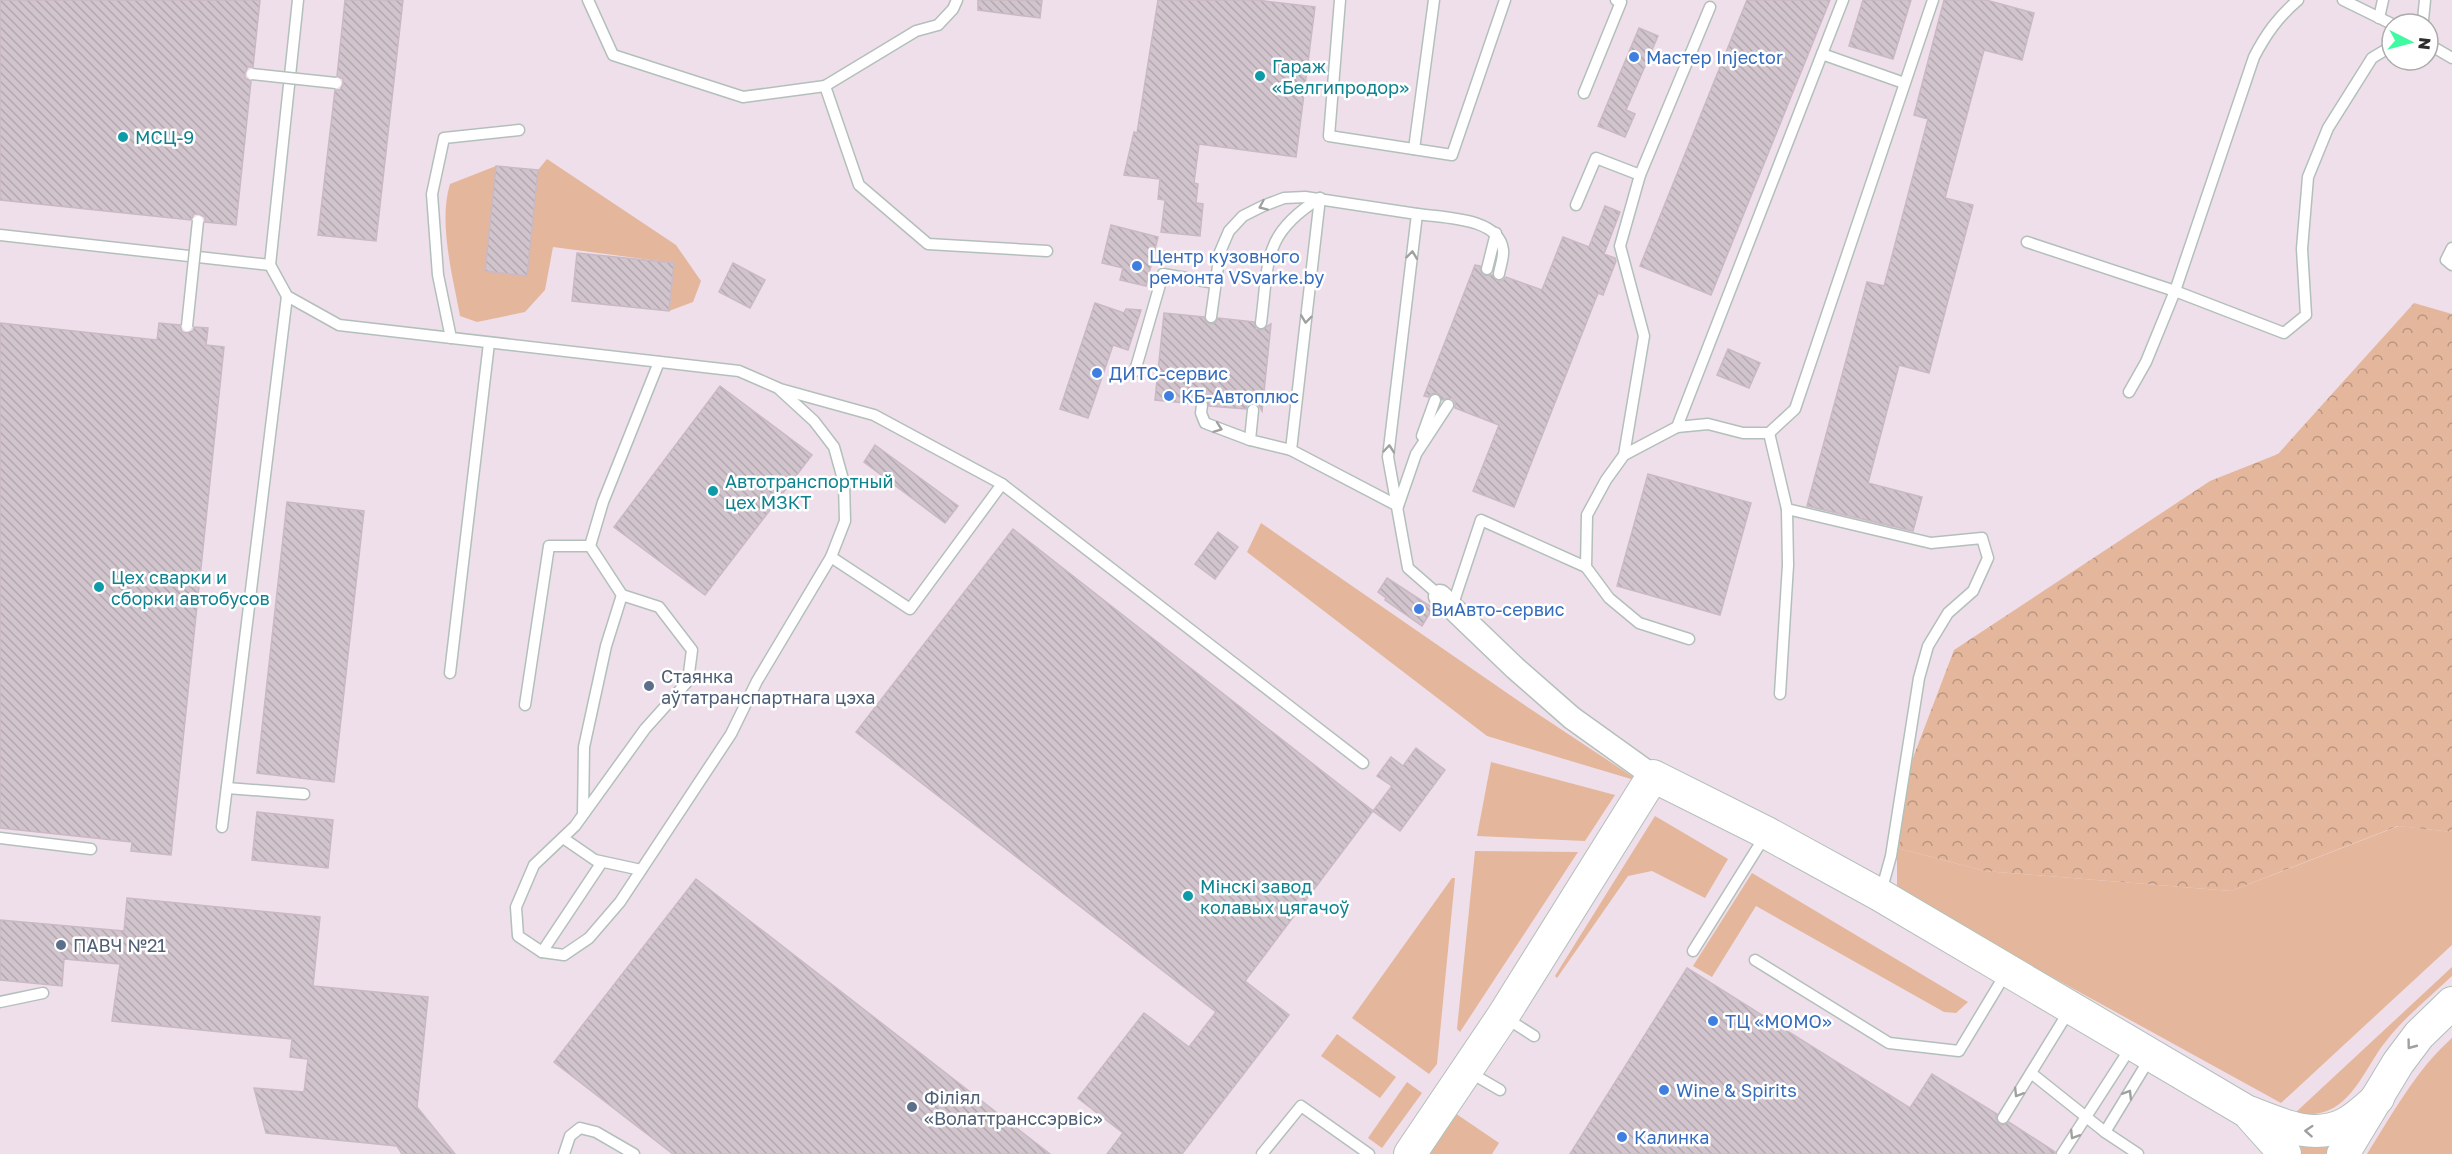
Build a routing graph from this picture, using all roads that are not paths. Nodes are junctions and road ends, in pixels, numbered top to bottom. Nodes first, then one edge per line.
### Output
1 (298, 0) edge
2 (588, 0) edge
3 (957, 0) edge
4 (1340, 0) edge
5 (1434, 0) edge
6 (1505, 0) edge
7 (1843, 0) edge
8 (1933, 0) edge
9 (2298, 0) edge
10 (2343, 0) edge
11 (2383, 0) edge
12 (1620, 1) edge
13 (1710, 7) dead end
14 (2379, 18) joint
15 (2380, 53) edge
16 (1822, 54) junction
17 (252, 74) dead end
18 (336, 83) dead end
19 (1904, 84) junction
20 (825, 86) junction
21 (1584, 93) dead end
22 (519, 130) dead end
23 (1414, 149) junction
24 (1640, 175) junction
25 (1320, 198) junction
26 (1576, 205) dead end
27 (1417, 214) junction
28 (198, 221) dead end
29 (1496, 233) junction
30 (0, 235) edge
31 (2026, 242) dead end
32 (2452, 248) edge
33 (1047, 251) dead end
34 (270, 265) junction
35 (2452, 265) edge
36 (1487, 269) dead end
37 (1499, 274) dead end
38 (1215, 283) junction
39 (2175, 291) junction
40 (287, 296) junction
41 (1211, 318) dead end
42 (1262, 323) dead end
43 (187, 326) dead end
44 (452, 338) junction
45 (489, 343) junction
46 (659, 362) junction
47 (1135, 371) dead end
48 (778, 388) junction
49 (2129, 392) dead end
50 (1435, 400) dead end
51 (1202, 405) dead end
52 (1448, 405) dead end
53 (1253, 410) dead end
54 (1677, 427) junction
55 (1769, 433) junction
56 (1250, 440) junction
57 (1291, 450) junction
58 (1416, 454) junction
59 (1624, 454) junction
60 (1002, 484) junction
61 (1398, 506) junction
62 (1787, 509) junction
63 (590, 546) junction
64 (831, 557) junction
65 (1586, 567) junction
66 (622, 595) junction
67 (1446, 602) junction
68 (1689, 639) dead end
69 (450, 672) dead end
70 (1780, 694) dead end
71 (525, 705) dead end
72 (1363, 763) dead end
73 (1653, 776) junction
74 (227, 788) junction
75 (304, 794) dead end
76 (584, 815) junction
77 (222, 827) dead end
78 (1767, 833) junction
79 (0, 838) edge
80 (563, 838) junction
81 (91, 849) dead end
82 (602, 862) junction
83 (641, 870) junction
84 (1880, 895) junction
85 (1693, 951) dead end
86 (542, 952) junction
87 (1755, 960) dead end
88 (2008, 971) junction
89 (43, 993) dead end
90 (0, 1002) edge
91 (2452, 1003) edge
92 (2071, 1008) junction
93 (1503, 1016) junction
94 (1534, 1036) dead end
95 (2142, 1050) junction
96 (1467, 1070) junction
97 (2031, 1072) junction
98 (1500, 1090) dead end
99 (2378, 1098) junction
100 (2246, 1111) junction
101 (2085, 1116) junction
102 (2003, 1118) dead end
103 (2105, 1132) junction
104 (564, 1154) edge
105 (634, 1154) edge
106 (1262, 1154) edge
107 (1369, 1154) edge
108 (1410, 1154) edge
109 (2062, 1154) edge
110 (2138, 1154) edge
111 (2285, 1154) edge
112 (2343, 1154) edge

1 - 34 lane
2 - 20 lane
3 - 20 lane
4 - 23 lane
5 - 23 lane
6 - 23 lane
7 - 16 lane
8 - 19 lane
9 - 39 lane
10 - 14 lane
11 - 14 lane
12 - 21 lane
13 - 24 lane
15 - 39 lane
16 - 19 lane
16 - 54 lane
17 - 18 lane, bridge
19 - 55 lane
20 - 33 lane
22 - 44 lane
24 - 26 lane
24 - 59 lane
25 - 27 lane
25 -> 38 lane
25 - 42 lane
25 -> 57 lane
27 - 29 lane
61 -> 27 lane
28 - 43 lane, bridge
29 - 36 lane
29 - 37 lane
30 - 34 lane
31 - 39 lane
32 - 35 lane
34 - 40 lane
38 - 41 lane
38 - 47 lane
39 - 49 lane
40 - 44 lane
40 - 74 lane
44 - 45 lane
45 - 46 lane
45 - 69 lane
46 - 48 lane
46 - 63 lane
48 - 60 lane
48 - 64 lane
50 - 58 lane
51 -> 56 lane
52 - 58 lane
53 - 56 lane
54 - 55 lane
54 - 59 lane
55 - 62 lane
56 - 57 lane
57 - 61 lane
58 - 61 lane
59 - 65 lane
60 - 64 lane
60 - 72 lane
61 - 67 lane
62 - 70 lane
62 - 84 lane
63 - 66 lane
63 - 71 lane
64 - 83 lane
65 - 67 lane
65 - 68 lane
66 - 76 lane
66 - 76 lane
67 - 73 street
73 - 78 street
73 - 93 street
74 - 75 lane
74 - 77 lane
76 - 80 lane
78 - 84 street
78 - 85 lane
79 - 81 lane
80 - 82 lane
80 - 86 lane
82 - 83 lane
82 - 86 lane
83 - 86 lane
84 - 88 street
87 - 88 lane
88 - 92 street
89 - 90 lane
91 -> 99 street
92 - 95 street
92 - 97 lane
93 - 94 lane
93 - 96 street
95 - 100 street
95 - 101 lane
103 -> 95 lane
96 - 98 lane
96 - 108 street
97 - 101 lane
97 -> 102 lane
99 -> 100 street
99 - 112 street
100 - 111 street
101 - 103 lane
101 -> 109 lane
103 - 110 lane
104 - 105 lane
106 - 107 lane

